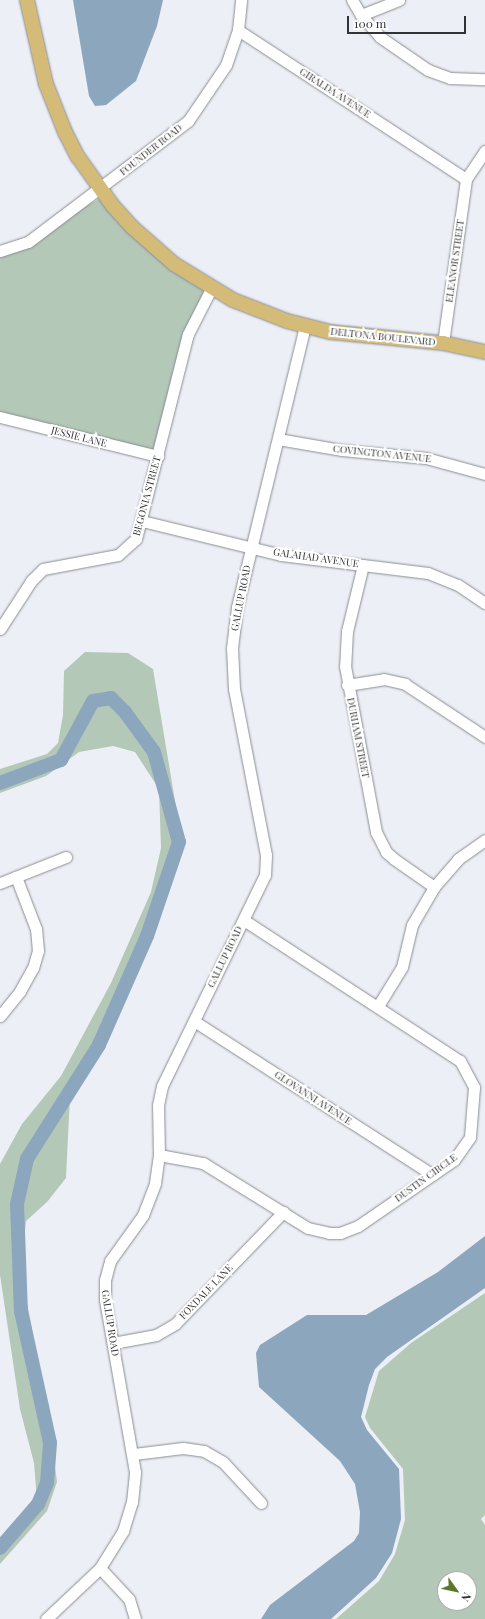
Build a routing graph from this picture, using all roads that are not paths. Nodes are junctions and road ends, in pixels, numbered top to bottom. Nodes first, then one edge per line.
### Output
1 (27, 0) edge
2 (241, 0) edge
3 (352, 0) edge
4 (399, 0) edge
5 (361, 15) junction
6 (238, 30) junction
7 (485, 79) edge
8 (485, 151) edge
9 (466, 179) junction
10 (99, 189) junction
11 (0, 251) edge
12 (211, 288) junction
13 (305, 326) junction
14 (443, 343) junction
15 (485, 352) edge
16 (0, 417) edge
17 (278, 439) junction
18 (158, 456) junction
19 (485, 474) edge
20 (142, 522) junction
21 (251, 548) junction
22 (363, 565) junction
23 (485, 603) edge
24 (0, 629) edge
25 (347, 685) junction
26 (485, 737) edge
27 (485, 840) edge
28 (66, 857) dead end
29 (16, 876) junction
30 (0, 882) edge
31 (434, 887) junction
32 (244, 920) junction
33 (378, 1006) junction
34 (0, 1016) edge
35 (194, 1021) junction
36 (159, 1155) junction
37 (433, 1175) junction
38 (283, 1212) junction
39 (113, 1343) junction
40 (134, 1454) junction
41 (261, 1503) dead end
42 (100, 1568) junction
43 (46, 1619) edge
44 (135, 1619) edge

1 - 10 main road, DELTONA BOULEVARD
2 - 6 street, FOUNDER ROAD
3 - 5 street
4 - 5 street
5 - 7 street
6 - 9 street, GIRALDA AVENUE
6 - 10 street, FOUNDER ROAD
8 - 9 street, ELEANOR STREET
9 - 14 street, ELEANOR STREET
10 - 11 street, FOUNDER ROAD
10 - 12 main road, DELTONA BOULEVARD
12 - 13 main road, DELTONA BOULEVARD
12 - 18 street, BEGONIA STREET
13 - 14 main road, DELTONA BOULEVARD
13 - 17 street, GALLUP ROAD
14 - 15 main road, DELTONA BOULEVARD
16 - 18 street, JESSIE LANE
17 - 19 street, COVINGTON AVENUE
17 - 21 street, GALLUP ROAD
18 - 20 street, BEGONIA STREET
20 - 21 street, GALAHAD AVENUE
20 - 24 street, BEGONIA STREET
21 - 22 street, GALAHAD AVENUE
21 - 32 street, GALLUP ROAD
22 - 23 street, GALAHAD AVENUE
22 - 25 street, DURHAM STREET
25 - 26 street
25 - 31 street, DURHAM STREET
27 - 31 street
28 - 29 street
29 - 30 street
29 - 34 street
31 - 33 street
32 - 33 street, DUSTIN CIRCLE
32 - 35 street, GALLUP ROAD
33 - 37 street, DUSTIN CIRCLE
35 - 36 street, GALLUP ROAD
35 - 37 street, GLOVANNI AVENUE
36 - 38 street, DUSTIN CIRCLE
36 - 39 street, GALLUP ROAD
37 - 38 street, DUSTIN CIRCLE
38 - 39 street, FOXDALE LANE
39 - 40 street, GALLUP ROAD
40 - 41 street
40 - 42 street, GALLUP ROAD
42 - 43 street, GALLUP ROAD
42 - 44 street

